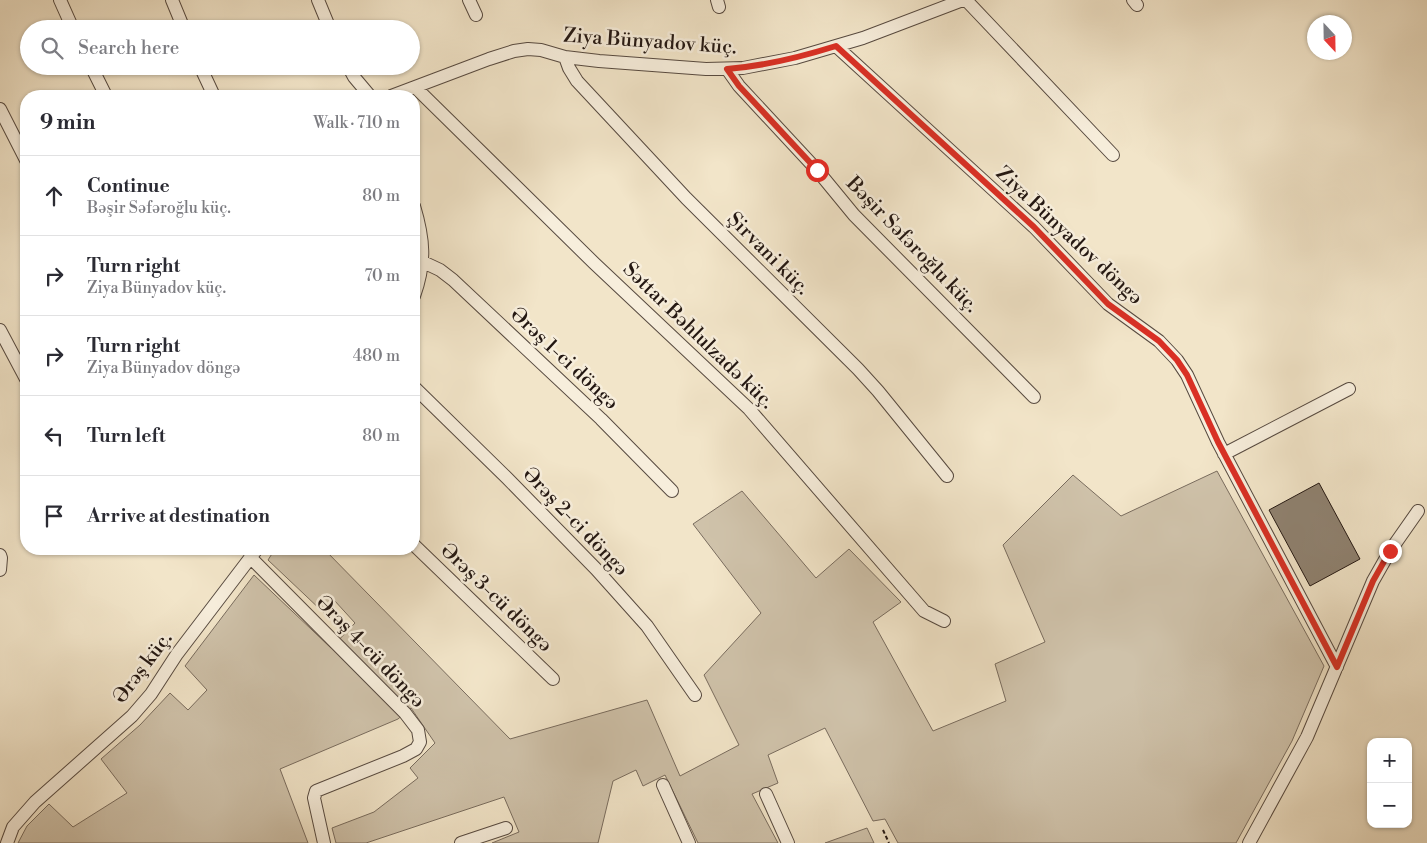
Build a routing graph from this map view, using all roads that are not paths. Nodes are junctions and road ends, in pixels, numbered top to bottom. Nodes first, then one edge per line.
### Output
1 (60, 0) edge
2 (172, 0) edge
3 (318, 0) edge
4 (469, 0) edge
5 (965, 0) edge
6 (476, 15) dead end
7 (70, 20) edge
8 (180, 20) edge
9 (326, 20) edge
10 (836, 46) junction
11 (565, 57) junction
12 (727, 69) junction
13 (96, 75) edge
14 (204, 75) edge
15 (354, 75) edge
16 (415, 87) junction
17 (103, 90) edge
18 (211, 90) edge
19 (364, 90) edge
20 (407, 90) edge
21 (418, 90) edge
22 (420, 92) edge
23 (0, 109) edge
24 (20, 148) edge
25 (1113, 155) dead end
26 (420, 231) edge
27 (423, 262) junction
28 (420, 277) edge
29 (0, 330) edge
30 (20, 368) edge
31 (1350, 388) dead end
32 (420, 393) edge
33 (1034, 397) dead end
34 (1224, 454) junction
35 (947, 476) dead end
36 (672, 491) dead end
37 (1418, 512) dead end
38 (420, 551) edge
39 (0, 555) edge
40 (252, 555) edge
41 (256, 555) edge
42 (0, 570) edge
43 (944, 621) dead end
44 (1337, 667) junction
45 (553, 679) dead end
46 (695, 695) dead end
47 (663, 785) dead end
48 (766, 794) dead end
49 (506, 828) dead end
50 (7, 843) edge
51 (324, 843) edge
52 (461, 843) edge
53 (689, 843) edge
54 (788, 843) edge
55 (1248, 843) edge

1 - 7 street
2 - 8 street
3 - 9 street
4 - 6 street
5 - 10 street, Ziya Bünyadov küç.
5 - 25 street
10 - 12 street, Ziya Bünyadov küç.
10 - 34 street, Ziya Bünyadov döngə
11 - 12 street, Ziya Bünyadov küç.
11 - 16 street, Ziya Bünyadov küç.
11 - 35 street, Şirvani küç.
12 - 33 street, Bəşir Səfəroğlu küç.
13 - 17 street
14 - 18 street
15 - 19 street
16 - 20 street, Ziya Bünyadov küç.
16 - 21 street, Səttar Bəhlulzadə küç.
22 - 43 street, Səttar Bəhlulzadə küç.
23 - 24 street
26 - 27 street
27 - 28 street
27 - 36 street, Ərəş 1-ci döngə
29 - 30 street
31 - 34 street
32 - 46 street, Ərəş 2-ci döngə
34 - 44 street, Ziya Bünyadov döngə
37 - 44 street
38 - 45 street, Ərəş 3-cü döngə
39 - 42 street
40 - 50 street, Ərəş küç.
41 - 51 street, Ərəş 4-cü döngə
44 - 55 street
47 - 53 street
48 - 54 street
49 - 52 street

